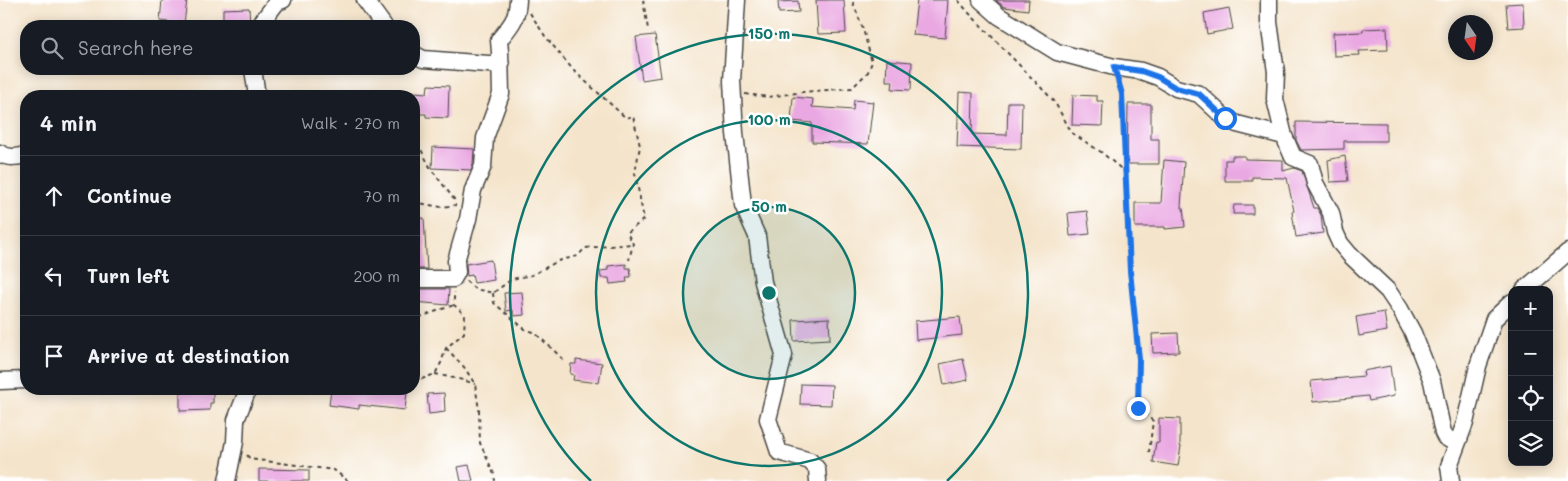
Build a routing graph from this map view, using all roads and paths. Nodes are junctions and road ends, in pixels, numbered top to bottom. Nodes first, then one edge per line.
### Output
1 (264, 0) edge
2 (283, 0) edge
3 (365, 0) edge
4 (518, 0) edge
5 (643, 0) edge
6 (737, 0) edge
7 (852, 0) edge
8 (958, 0) edge
9 (981, 0) edge
10 (1269, 0) edge
11 (530, 13) dead end
12 (261, 20) edge
13 (263, 20) edge
14 (380, 20) edge
15 (648, 29) dead end
16 (420, 57) edge
17 (501, 65) junction
18 (1114, 67) junction
19 (254, 75) edge
20 (256, 90) edge
21 (733, 92) junction
22 (1284, 136) junction
23 (420, 148) edge
24 (0, 153) edge
25 (20, 156) edge
26 (1125, 172) junction
27 (420, 203) edge
28 (632, 244) junction
29 (1568, 252) edge
30 (628, 260) dead end
31 (455, 276) junction
32 (420, 279) edge
33 (1529, 286) edge
34 (493, 293) junction
35 (454, 304) junction
36 (1508, 306) edge
37 (420, 317) edge
38 (446, 348) junction
39 (567, 360) dead end
40 (435, 374) junction
41 (20, 380) edge
42 (420, 380) edge
43 (0, 381) edge
44 (475, 384) junction
45 (246, 395) edge
46 (235, 442) junction
47 (1457, 444) junction
48 (1149, 452) dead end
49 (227, 481) edge
50 (348, 481) edge
51 (496, 481) edge
52 (818, 481) edge
53 (1451, 481) edge

1 - 12 street
2 - 13 street
3 - 14 street
4 - 17 street
5 - 15 path
6 - 21 street
7 - 21 path
8 - 26 path
9 - 18 street
10 - 22 street
11 - 28 path
16 - 17 street
17 - 31 street
18 - 22 street
18 - 26 path
19 - 20 street
21 - 52 street
22 - 47 street
23 - 27 path
24 - 25 street
26 - 48 path
28 - 30 path
28 - 34 path
29 - 33 street
31 - 32 street
31 - 34 path
31 - 35 path
34 - 39 path
35 - 37 path
35 - 38 path
36 - 47 street
38 - 40 path
38 - 44 path
40 - 42 path
40 - 44 path
41 - 43 street
44 - 51 path
45 - 46 street
46 - 49 street
46 - 50 path
47 - 53 street

